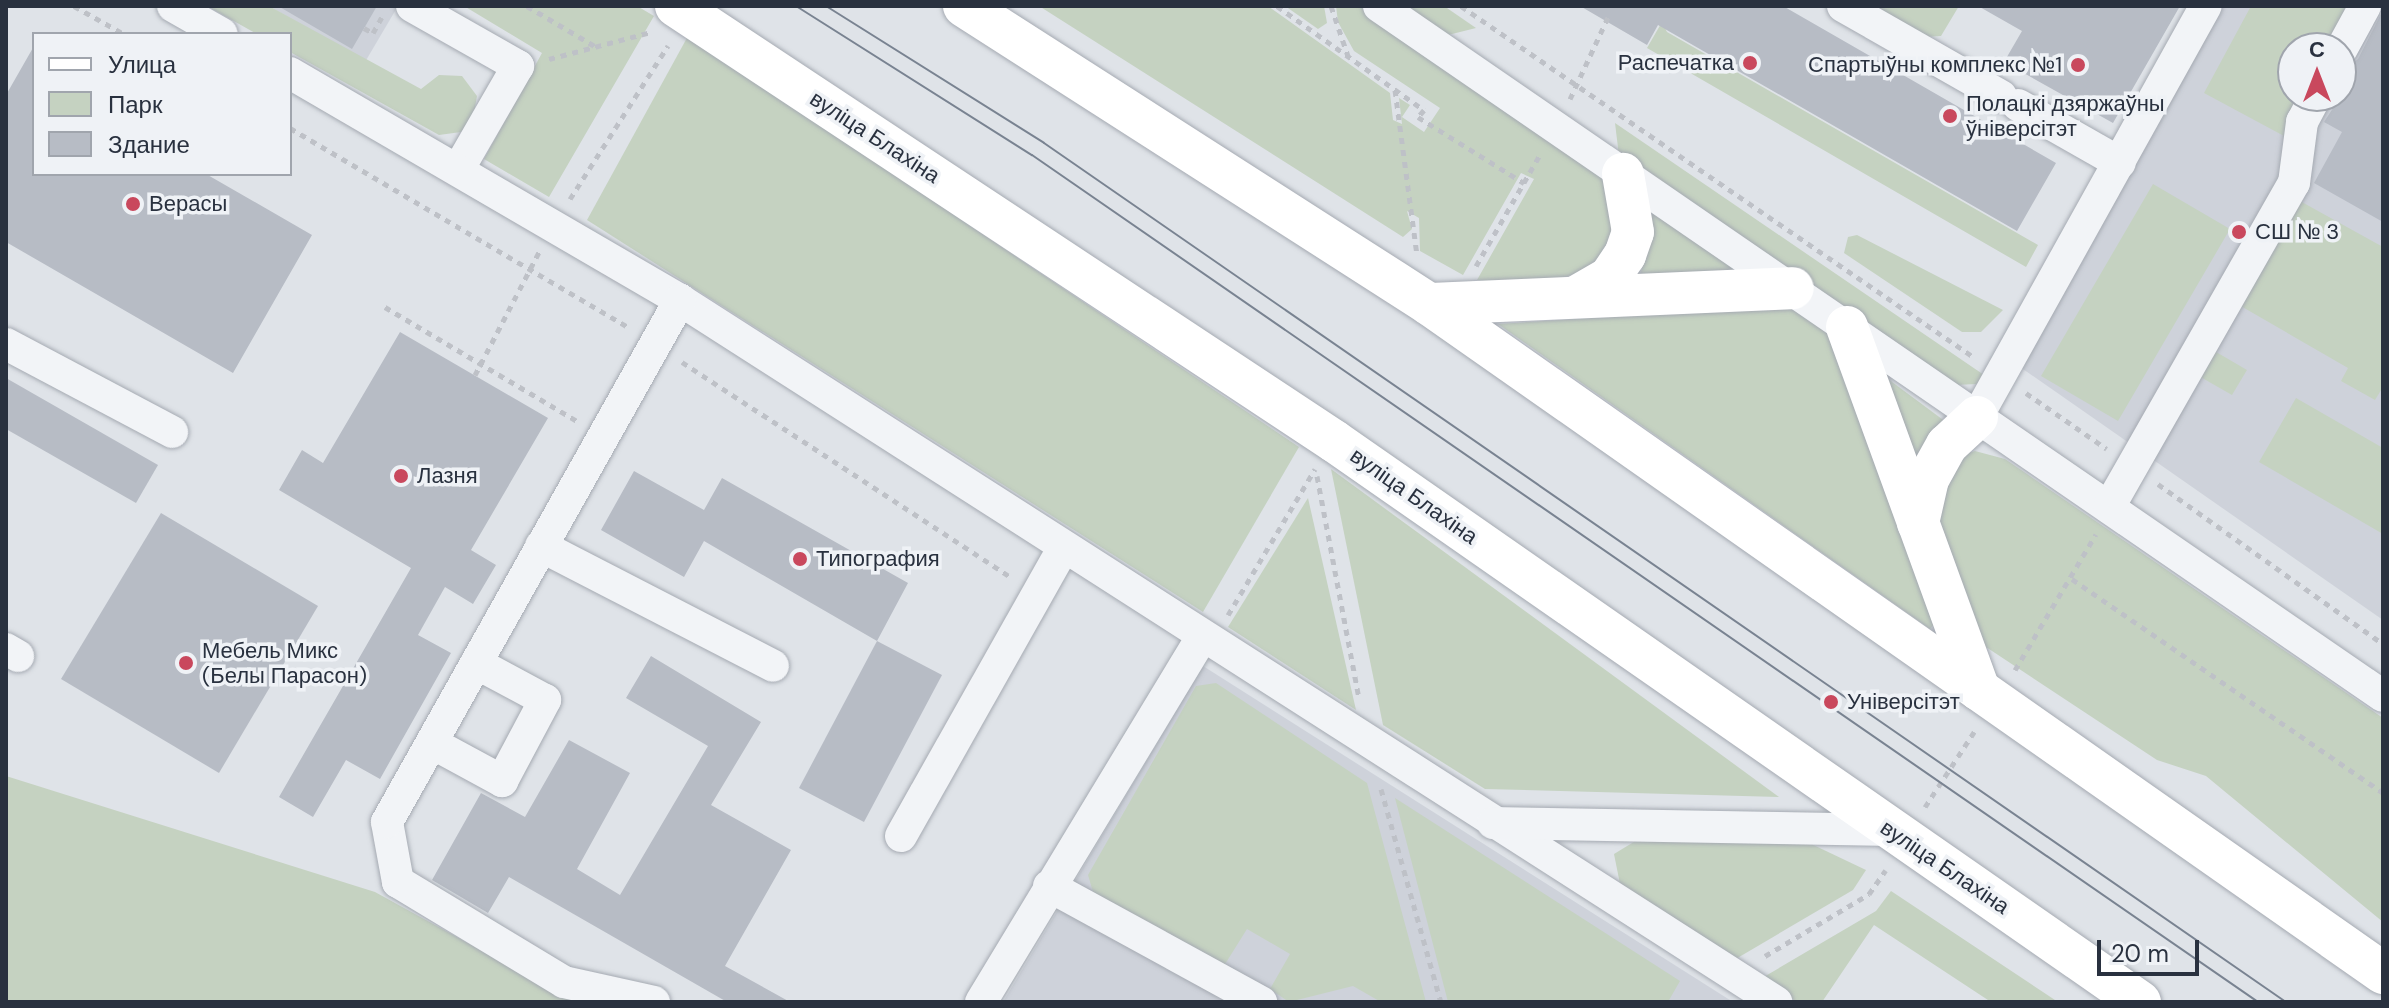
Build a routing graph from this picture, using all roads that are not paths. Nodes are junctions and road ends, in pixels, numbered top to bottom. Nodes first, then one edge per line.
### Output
1 (173, 6) edge
2 (412, 6) edge
3 (964, 6) edge
4 (1379, 6) edge
5 (1843, 6) edge
6 (2206, 6) edge
7 (2365, 6) edge
8 (674, 23) edge
9 (218, 32) edge
10 (2351, 32) edge
11 (292, 74) edge
12 (2307, 112) edge
13 (2120, 163) junction
14 (459, 168) junction
15 (1623, 174) junction
16 (1793, 288) junction
17 (1576, 297) junction
18 (680, 300) junction
19 (1429, 304) junction
20 (1847, 327) junction
21 (6, 344) edge
22 (1977, 417) junction
23 (172, 432) dead end
24 (2109, 507) junction
25 (1918, 523) junction
26 (541, 546) junction
27 (1062, 550) junction
28 (1201, 639) junction
29 (476, 663) junction
30 (773, 666) dead end
31 (1986, 696) junction
32 (2383, 696) edge
33 (432, 743) junction
34 (1493, 823) junction
35 (1898, 835) junction
36 (901, 836) dead end
37 (1049, 886) junction
38 (2383, 973) edge
39 (654, 1002) edge
40 (981, 1002) edge
41 (1261, 1002) edge
42 (1776, 1002) edge
43 (2140, 1002) edge

1 - 9 street
2 - 14 street
3 - 19 main road
4 - 15 street
5 - 13 street
6 - 13 street
7 - 10 street
8 - 35 main road, вуліца Блахіна
11 - 14 street
12 - 24 street
13 - 22 street
14 - 18 street
15 - 16 street
15 - 17 main road
16 - 17 main road
16 - 20 street
17 - 19 main road
18 - 26 street
18 - 27 street
19 - 31 main road
20 - 22 street
20 - 25 main road
21 - 23 street
22 - 24 street
22 - 25 main road
24 - 32 street
25 - 31 main road
26 - 29 street
26 - 30 street
27 - 28 street
27 - 36 street
28 - 34 street
28 - 37 street
29 - 33 street
29 - 33 street
31 - 38 main road
33 - 39 street
34 - 35 street
34 - 42 street
35 - 43 main road, вуліца Блахіна
37 - 40 street
37 - 41 street

